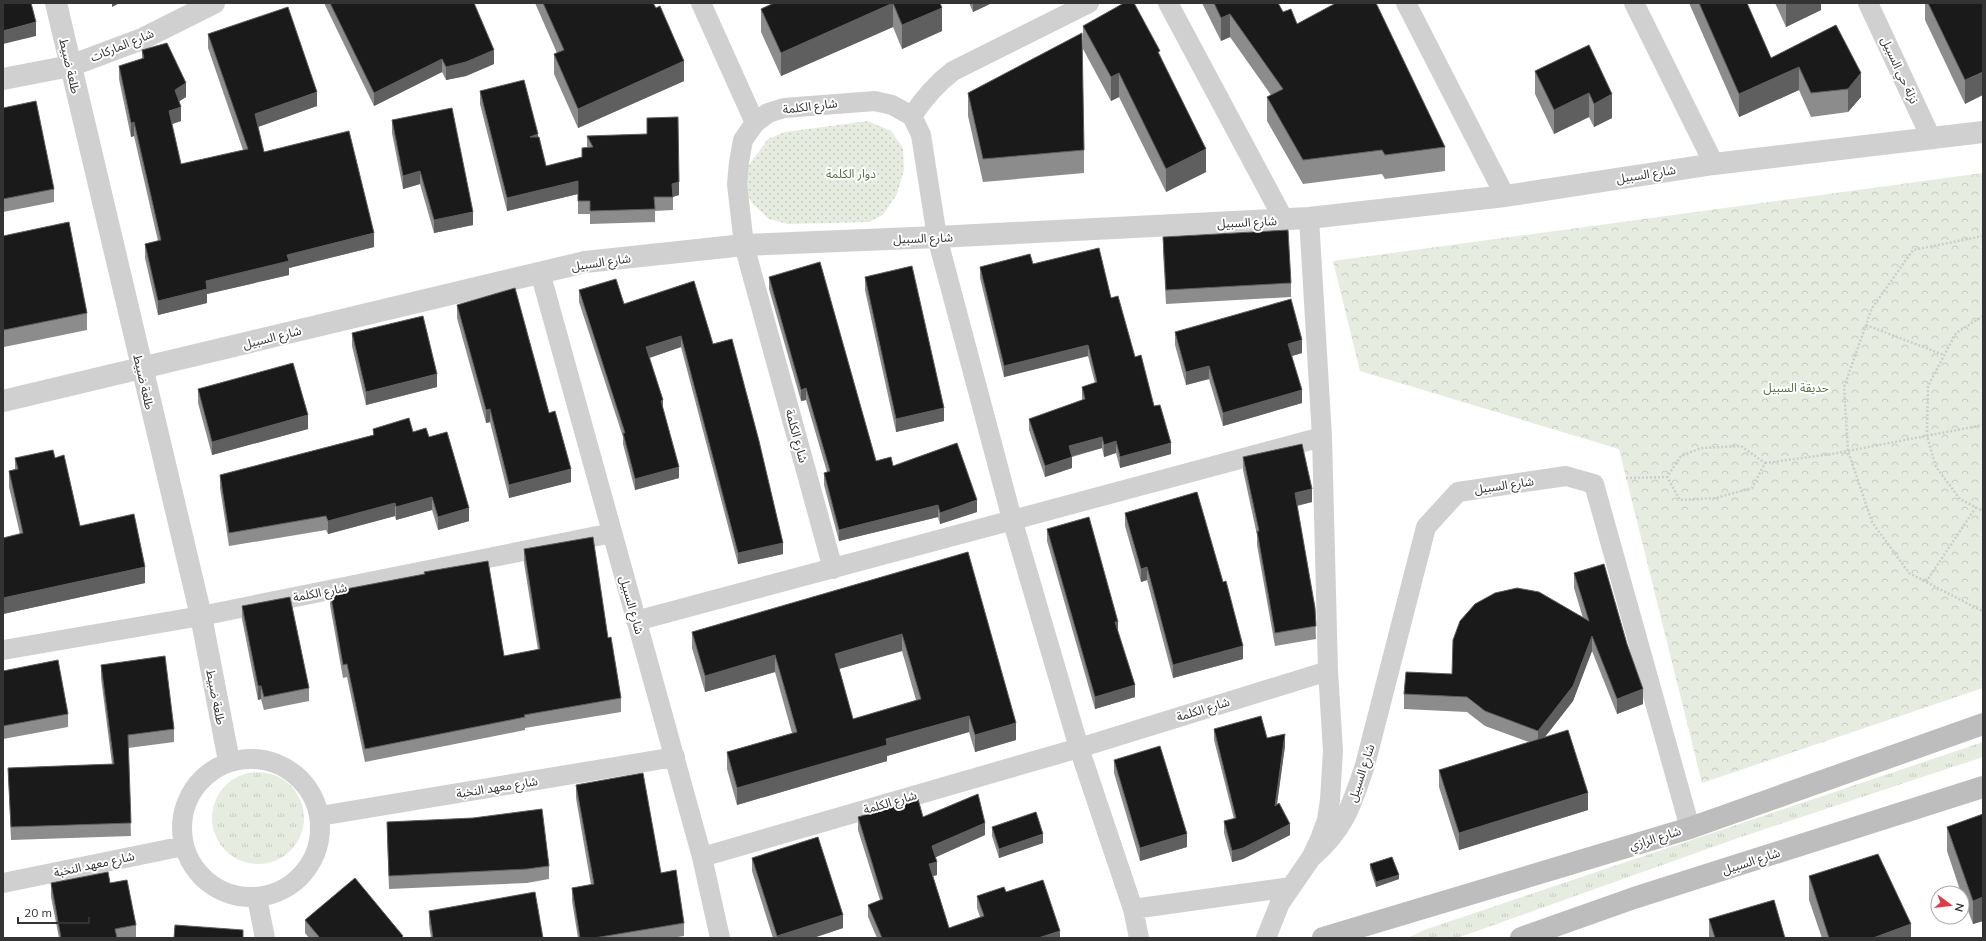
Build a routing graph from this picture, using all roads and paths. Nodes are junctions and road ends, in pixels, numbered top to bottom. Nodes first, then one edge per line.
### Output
1 (56, 3) edge
2 (214, 3) edge
3 (701, 3) edge
4 (1089, 3) edge
5 (1168, 3) edge
6 (1406, 3) edge
7 (1634, 3) edge
8 (1868, 3) edge
9 (70, 66) junction
10 (3, 79) edge
11 (912, 116) junction
12 (755, 123) junction
13 (1983, 132) edge
14 (1931, 138) junction
15 (1714, 164) junction
16 (1505, 196) junction
17 (1309, 218) junction
18 (1284, 220) junction
19 (1983, 236) edge
20 (937, 237) junction
21 (744, 245) junction
22 (540, 272) junction
23 (1983, 316) edge
24 (1866, 325) junction
25 (1944, 355) junction
26 (141, 369) junction
27 (3, 401) edge
28 (1983, 425) edge
29 (1927, 436) junction
30 (1322, 437) junction
31 (1848, 451) junction
32 (1766, 463) junction
33 (1667, 477) junction
34 (1626, 478) dead end
35 (1976, 507) junction
36 (1983, 510) edge
37 (1012, 519) junction
38 (612, 533) junction
39 (833, 569) junction
40 (1926, 582) junction
41 (1983, 610) edge
42 (201, 616) junction
43 (636, 621) junction
44 (3, 650) edge
45 (1328, 671) junction
46 (1983, 724) edge
47 (1079, 748) junction
48 (675, 757) junction
49 (229, 761) junction
50 (1983, 787) edge
51 (320, 816) junction
52 (1690, 828) junction
53 (184, 846) junction
54 (702, 857) junction
55 (1311, 858) junction
56 (3, 883) edge
57 (1291, 888) junction
58 (257, 898) junction
59 (1133, 909) junction
60 (265, 938) edge
61 (720, 938) edge
62 (1140, 938) edge
63 (1266, 938) edge
64 (1323, 938) edge
65 (1521, 938) edge

1 - 9 street, طلعة ضبيط
2 - 9 street, شارع الماركات
3 - 12 street
4 - 11 street
5 - 18 street
6 - 16 street
7 - 15 street
8 - 14 street, نزلة حي السبيل
9 - 10 street, شارع الماركات
9 - 26 street, طلعة ضبيط
11 - 12 street, شارع الكلمة
11 - 20 street
12 - 21 street, شارع الكلمة
13 - 14 street, شارع السبيل
14 - 15 street, شارع السبيل
15 - 16 street, شارع السبيل
16 - 17 street, شارع السبيل
17 - 18 street, شارع السبيل
17 - 30 street, شارع السبيل
18 - 20 street, شارع السبيل
19 - 24 path
20 - 21 street, شارع السبيل
20 - 37 street
21 - 22 street, شارع السبيل
21 - 39 street, شارع الكلمة
22 - 26 street, شارع السبيل
22 - 38 street, شارع السبيل
23 - 25 path
24 - 25 path
24 - 31 path
25 - 29 path
26 - 27 street, شارع السبيل
26 - 42 street, طلعة ضبيط
28 - 29 path
29 - 31 path
29 - 35 path
30 - 37 street
30 - 45 street, شارع السبيل
31 - 32 path
31 - 40 path
32 - 33 path
32 - 33 path
33 - 34 path
35 - 36 path
35 - 40 path
37 - 39 street
37 - 47 street
38 - 42 street, شارع الكلمة
38 - 43 street, شارع السبيل
39 - 43 street
40 - 41 path
42 - 44 street, شارع الكلمة
42 - 49 street, طلعة ضبيط
43 - 48 street, شارع السبيل
45 - 47 street, شارع الكلمة
45 - 55 street, شارع السبيل
46 - 52 main road, شارع الرازي
47 - 54 street, شارع الكلمة
47 - 59 street
48 - 51 street, شارع معهد النخبة
48 - 54 street, شارع السبيل
49 - 51 street
49 - 53 street
50 - 65 main road, شارع السبيل
51 - 58 street
52 - 55 street, شارع السبيل
52 - 64 main road, شارع الرازي
53 - 56 street, شارع معهد النخبة
53 - 58 street
54 - 61 street, شارع السبيل
55 - 57 street, شارع السبيل
57 - 59 street
57 - 63 street, شارع السبيل
58 - 60 street
59 - 62 street

